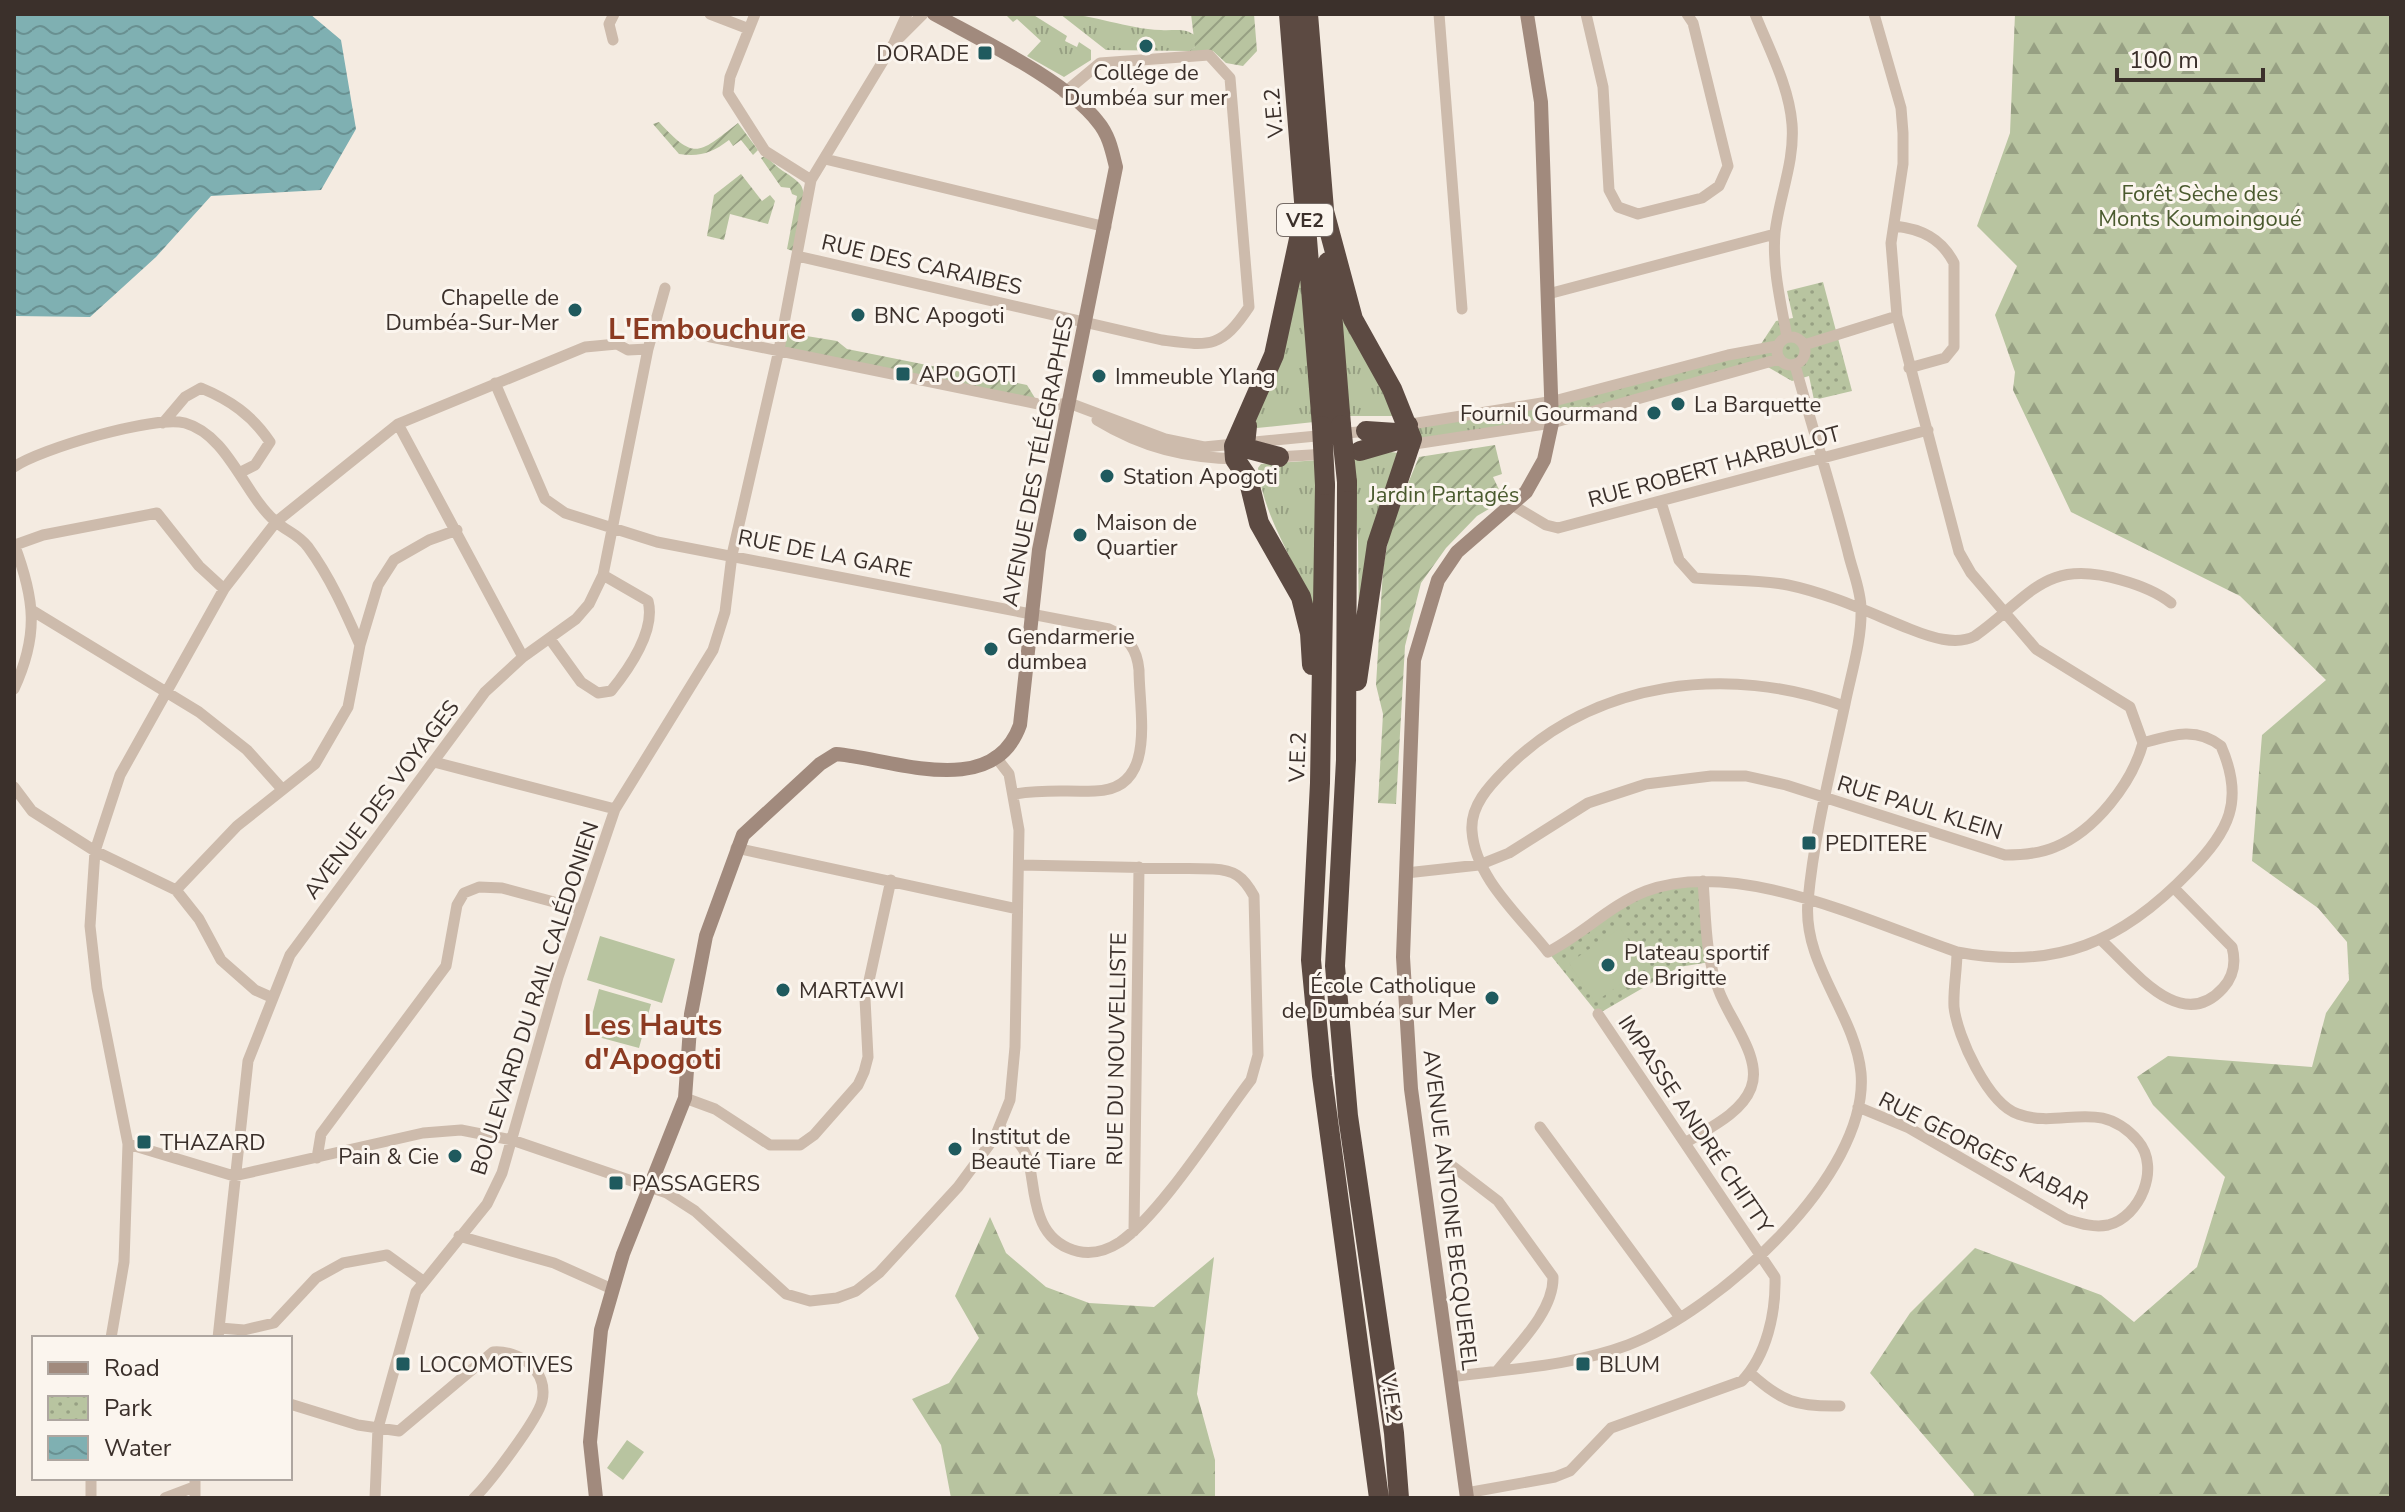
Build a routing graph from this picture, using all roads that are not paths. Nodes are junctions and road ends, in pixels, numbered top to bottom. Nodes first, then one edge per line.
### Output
1 (614, 14) edge
2 (710, 14) edge
3 (755, 14) edge
4 (907, 14) edge
5 (923, 14) edge
6 (934, 14) edge
7 (952, 14) edge
8 (1289, 14) edge
9 (1308, 14) edge
10 (1439, 14) edge
11 (1527, 14) edge
12 (1586, 14) edge
13 (1687, 14) edge
14 (1755, 14) edge
15 (1874, 14) edge
16 (749, 29) junction
17 (969, 31) junction
18 (613, 40) dead end
19 (894, 43) junction
20 (1064, 93) junction
21 (825, 159) junction
22 (811, 180) junction
23 (1314, 211) junction
24 (1895, 226) junction
25 (1106, 227) junction
26 (1775, 234) junction
27 (797, 256) junction
28 (665, 288) dead end
29 (1548, 294) junction
30 (1462, 309) dead end
31 (1897, 316) junction
32 (1085, 323) junction
33 (657, 326) junction
34 (1787, 337) junction
35 (1804, 345) junction
36 (1777, 346) junction
37 (648, 349) junction
38 (779, 350) junction
39 (1779, 359) junction
40 (1795, 365) junction
41 (1909, 368) junction
42 (495, 383) junction
43 (1554, 401) junction
44 (1069, 403) junction
45 (163, 423) junction
46 (1552, 423) junction
47 (398, 424) junction
48 (1332, 426) junction
49 (1928, 430) junction
50 (1407, 435) junction
51 (1363, 441) junction
52 (1276, 449) junction
53 (1243, 452) junction
54 (1821, 459) junction
55 (14, 467) edge
56 (239, 473) junction
57 (1661, 502) junction
58 (1514, 506) junction
59 (276, 522) junction
60 (612, 528) junction
61 (457, 530) junction
62 (14, 545) edge
63 (732, 555) junction
64 (603, 575) junction
65 (224, 589) junction
66 (2171, 603) dead end
67 (1861, 607) junction
68 (33, 611) junction
69 (2008, 613) junction
70 (1031, 615) junction
71 (550, 639) junction
72 (360, 645) junction
73 (523, 657) junction
74 (14, 689) edge
75 (168, 690) junction
76 (1844, 706) junction
77 (2143, 743) junction
78 (995, 756) junction
79 (1346, 760) junction
80 (434, 762) junction
81 (1320, 783) junction
82 (14, 787) edge
83 (282, 789) junction
84 (1015, 794) junction
85 (1825, 799) junction
86 (615, 809) junction
87 (736, 848) junction
88 (95, 851) junction
89 (1020, 865) junction
90 (1479, 865) junction
91 (1139, 867) junction
92 (1406, 873) junction
93 (891, 880) junction
94 (1703, 881) junction
95 (2174, 888) junction
96 (176, 890) junction
97 (1808, 901) junction
98 (580, 909) junction
99 (1017, 909) junction
100 (2101, 940) junction
101 (1957, 952) junction
102 (273, 998) junction
103 (1598, 1014) dead end
104 (685, 1098) junction
105 (1858, 1107) junction
106 (1540, 1127) dead end
107 (1000, 1128) junction
108 (512, 1140) junction
109 (1685, 1143) junction
110 (128, 1144) junction
111 (317, 1158) junction
112 (1451, 1165) dead end
113 (234, 1176) junction
114 (651, 1188) junction
115 (1134, 1231) junction
116 (459, 1236) junction
117 (1761, 1256) junction
118 (423, 1281) junction
119 (612, 1289) junction
120 (1679, 1316) junction
121 (219, 1333) edge
122 (111, 1336) edge
123 (1497, 1371) junction
124 (1750, 1373) junction
125 (1450, 1377) junction
126 (292, 1405) edge
127 (1840, 1406) dead end
128 (378, 1428) junction
129 (195, 1488) edge
130 (1466, 1495) edge
131 (165, 1498) edge
132 (375, 1498) edge
133 (474, 1498) edge
134 (596, 1498) edge
135 (1379, 1498) edge
136 (1399, 1498) edge

1 - 18 street
2 - 16 street
3 - 16 street
4 - 19 street
5 - 19 street
6 - 17 street, AVENUE DES TÉLÉGRAPHES
7 - 17 street, AVENUE DES TÉLÉGRAPHES
8 - 23 highway, V.E.2 / VE2
9 - 23 highway, V.E.2 / VE2
10 - 30 street
11 - 29 street, AVENUE ANTOINE BECQUEREL
12 - 13 street
14 - 26 street
15 - 24 street
16 - 22 street
17 - 20 street, AVENUE DES TÉLÉGRAPHES
19 - 21 street
20 - 25 street, AVENUE DES TÉLÉGRAPHES
20 - 32 street, RUE DES CARAIBES
21 - 22 street
21 - 25 street
22 - 27 street, BOULEVARD DU RAIL CALÉDONIEN
23 - 48 highway, V.E.2 / VE2
23 - 50 highway
23 - 53 highway
24 - 31 street
24 - 41 street
25 - 32 street, AVENUE DES TÉLÉGRAPHES
26 - 29 street
26 - 34 street
27 - 32 street, RUE DES CARAIBES
27 - 38 street, BOULEVARD DU RAIL CALÉDONIEN
28 - 33 street, AVENUE DES VOYAGES
29 - 43 street, AVENUE ANTOINE BECQUEREL
31 - 35 street
31 - 41 street
32 - 44 street, AVENUE DES TÉLÉGRAPHES
33 - 37 street, AVENUE DES VOYAGES
33 - 38 street
34 - 35 street
34 - 36 street
35 - 40 street
36 - 39 street
36 - 43 street
37 - 42 street
37 - 60 street, AVENUE DES VOYAGES
38 - 44 street
38 - 63 street, BOULEVARD DU RAIL CALÉDONIEN
39 - 40 street
39 - 46 street
40 - 54 street
41 - 49 street
42 - 47 street
42 - 60 street, RUE DE LA GARE
43 - 46 street, AVENUE ANTOINE BECQUEREL
43 - 50 street
44 - 53 street
44 - 70 street, AVENUE DES TÉLÉGRAPHES
45 - 55 street
45 - 56 street
45 - 56 street
46 - 50 street
46 - 58 street, AVENUE ANTOINE BECQUEREL
47 - 59 street
47 - 61 street
48 - 79 highway, V.E.2 / VE2, bridge
48 - 81 highway, V.E.2 / VE2, bridge
49 - 54 street, RUE ROBERT HARBULOT
49 - 69 street
50 - 51 highway
50 - 79 highway
51 - 52 street
51 - 52 street
52 - 53 highway
53 - 81 highway
54 - 57 street, RUE ROBERT HARBULOT
54 - 67 street
56 - 59 street
57 - 58 street, RUE ROBERT HARBULOT
57 - 67 street
58 - 92 street, AVENUE ANTOINE BECQUEREL
59 - 65 street
59 - 72 street
60 - 63 street, RUE DE LA GARE
60 - 64 street, AVENUE DES VOYAGES
61 - 72 street
61 - 73 street
62 - 65 street
62 - 68 street
63 - 70 street, RUE DE LA GARE
63 - 86 street, BOULEVARD DU RAIL CALÉDONIEN
64 - 71 street, AVENUE DES VOYAGES
64 - 71 street
65 - 75 street
66 - 69 street
67 - 69 street
67 - 76 street
68 - 74 street
68 - 75 street
69 - 77 street
70 - 78 street, AVENUE DES TÉLÉGRAPHES
70 - 84 street, RUE DE LA GARE
71 - 73 street, AVENUE DES VOYAGES
72 - 83 street
73 - 80 street, AVENUE DES VOYAGES
75 - 83 street
75 - 88 street
76 - 85 street
76 - 90 street
77 - 85 street, RUE PAUL KLEIN
77 - 95 street
78 - 84 street
78 - 87 street, AVENUE DES TÉLÉGRAPHES
79 - 136 highway, V.E.2 / VE2
80 - 86 street
80 - 102 street, AVENUE DES VOYAGES
81 - 135 highway, V.E.2 / VE2
82 - 88 street
83 - 96 street
84 - 89 street
85 - 90 street, RUE PAUL KLEIN
85 - 97 street
86 - 98 street, BOULEVARD DU RAIL CALÉDONIEN
87 - 93 street
87 - 104 street, AVENUE DES TÉLÉGRAPHES
88 - 96 street
88 - 110 street
89 - 91 street
89 - 99 street
90 - 92 street, RUE PAUL KLEIN
90 - 94 street
91 - 115 street, RUE DU NOUVELLISTE
91 - 115 street
92 - 125 street, AVENUE ANTOINE BECQUEREL
93 - 99 street
93 - 104 street
94 - 97 street
94 - 109 street
95 - 100 street
95 - 100 street
96 - 102 street
97 - 101 street
97 - 105 street
98 - 108 street, BOULEVARD DU RAIL CALÉDONIEN
98 - 111 street
99 - 107 street
100 - 101 street
101 - 105 street, RUE GEORGES KABAR
102 - 113 street, AVENUE DES VOYAGES
103 - 109 street, IMPASSE ANDRÉ CHITTY
104 - 114 street, AVENUE DES TÉLÉGRAPHES
105 - 117 street
106 - 120 street
107 - 114 street
107 - 115 street
108 - 111 street
108 - 114 street
108 - 116 street, BOULEVARD DU RAIL CALÉDONIEN
109 - 117 street, IMPASSE ANDRÉ CHITTY
110 - 113 street
110 - 122 street
111 - 113 street
112 - 123 street
113 - 121 street, AVENUE DES VOYAGES
114 - 119 street, AVENUE DES TÉLÉGRAPHES
116 - 118 street, BOULEVARD DU RAIL CALÉDONIEN
116 - 119 street
117 - 120 street
117 - 124 street, IMPASSE ANDRÉ CHITTY
118 - 121 street
118 - 128 street, BOULEVARD DU RAIL CALÉDONIEN
119 - 134 street, AVENUE DES TÉLÉGRAPHES
120 - 123 street
123 - 125 street
124 - 127 street
124 - 130 street
125 - 130 street, AVENUE ANTOINE BECQUEREL
126 - 128 street
128 - 132 street, BOULEVARD DU RAIL CALÉDONIEN
128 - 133 street
129 - 131 street

